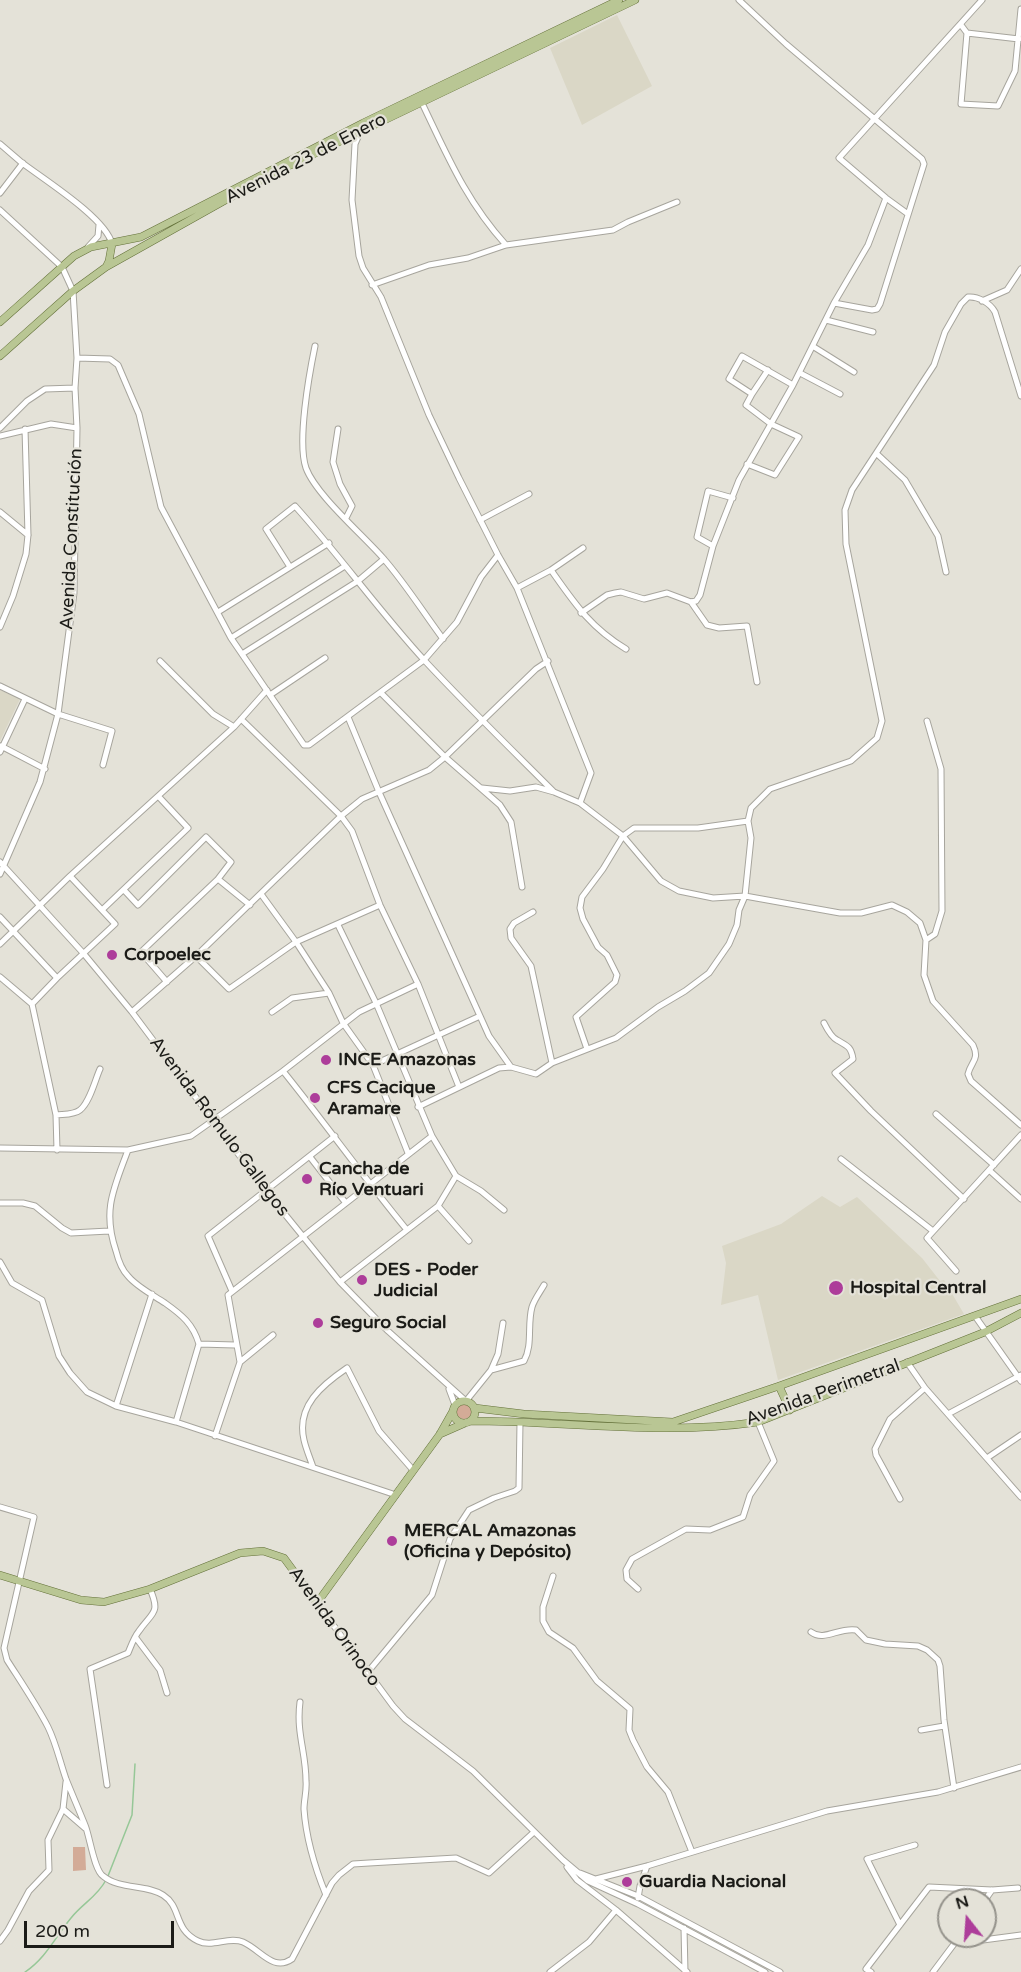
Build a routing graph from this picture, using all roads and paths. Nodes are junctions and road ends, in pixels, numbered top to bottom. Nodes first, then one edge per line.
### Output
1 (619, 0) edge
2 (635, 0) edge
3 (739, 0) edge
4 (982, 0) edge
5 (1021, 9) edge
6 (961, 25) junction
7 (967, 33) junction
8 (1019, 39) junction
9 (421, 101) junction
10 (875, 118) junction
11 (361, 130) junction
12 (0, 144) edge
13 (22, 163) junction
14 (0, 193) edge
15 (886, 198) junction
16 (677, 202) dead end
17 (0, 210) edge
18 (908, 214) junction
19 (99, 225) junction
20 (112, 244) junction
21 (98, 246) junction
22 (506, 246) junction
23 (85, 249) junction
24 (110, 256) junction
25 (62, 267) junction
26 (106, 267) junction
27 (1021, 269) edge
28 (372, 285) junction
29 (73, 291) junction
30 (982, 301) junction
31 (834, 303) junction
32 (826, 320) junction
33 (0, 322) edge
34 (873, 332) dead end
35 (315, 346) dead end
36 (813, 346) junction
37 (0, 356) edge
38 (77, 358) junction
39 (768, 370) junction
40 (854, 372) dead end
41 (800, 373) junction
42 (794, 386) junction
43 (75, 388) junction
44 (752, 394) junction
45 (840, 394) dead end
46 (1021, 396) edge
47 (771, 424) junction
48 (0, 428) edge
49 (77, 428) junction
50 (26, 429) junction
51 (338, 429) dead end
52 (0, 436) edge
53 (877, 454) junction
54 (747, 464) junction
55 (529, 494) dead end
56 (733, 498) junction
57 (0, 512) edge
58 (346, 518) junction
59 (480, 520) junction
60 (28, 535) junction
61 (329, 543) junction
62 (713, 546) junction
63 (583, 548) dead end
64 (498, 555) junction
65 (384, 559) junction
66 (345, 566) junction
67 (290, 567) junction
68 (551, 570) junction
69 (946, 572) dead end
70 (358, 581) junction
71 (517, 588) junction
72 (691, 603) junction
73 (218, 612) junction
74 (581, 613) junction
75 (0, 627) edge
76 (231, 638) junction
77 (443, 639) junction
78 (626, 649) dead end
79 (242, 654) junction
80 (325, 658) dead end
81 (424, 660) junction
82 (160, 661) dead end
83 (548, 661) junction
84 (757, 682) dead end
85 (0, 686) edge
86 (269, 692) junction
87 (381, 693) junction
88 (25, 699) junction
89 (58, 714) junction
90 (348, 717) junction
91 (242, 719) junction
92 (482, 721) junction
93 (927, 722) dead end
94 (234, 727) junction
95 (1, 748) edge
96 (445, 757) junction
97 (103, 765) dead end
98 (45, 769) junction
99 (482, 788) junction
100 (379, 792) junction
101 (554, 792) junction
102 (159, 797) junction
103 (580, 803) junction
104 (341, 816) junction
105 (748, 821) junction
106 (623, 836) junction
107 (2, 864) edge
108 (0, 874) edge
109 (70, 876) junction
110 (218, 879) junction
111 (522, 887) dead end
112 (124, 890) junction
113 (261, 894) junction
114 (745, 896) junction
115 (250, 904) junction
116 (380, 904) junction
117 (40, 905) junction
118 (102, 910) junction
119 (533, 912) dead end
120 (0, 917) edge
121 (338, 925) junction
122 (14, 931) junction
123 (926, 940) junction
124 (296, 942) junction
125 (0, 944) edge
126 (84, 954) junction
127 (196, 956) junction
128 (0, 977) edge
129 (57, 978) junction
130 (166, 982) junction
131 (418, 984) junction
132 (329, 993) junction
133 (376, 1003) junction
134 (32, 1005) junction
135 (132, 1012) junction
136 (272, 1012) dead end
137 (480, 1016) junction
138 (343, 1023) junction
139 (824, 1023) dead end
140 (437, 1036) junction
141 (587, 1049) junction
142 (399, 1054) junction
143 (552, 1063) junction
144 (373, 1065) junction
145 (511, 1067) junction
146 (100, 1069) dead end
147 (283, 1071) junction
148 (459, 1087) junction
149 (418, 1107) junction
150 (936, 1114) dead end
151 (56, 1115) junction
152 (214, 1120) junction
153 (1021, 1125) edge
154 (1021, 1135) edge
155 (335, 1136) junction
156 (432, 1136) junction
157 (0, 1148) edge
158 (128, 1149) junction
159 (57, 1150) junction
160 (408, 1153) junction
161 (310, 1157) junction
162 (841, 1159) dead end
163 (994, 1165) junction
164 (989, 1170) junction
165 (456, 1176) junction
166 (369, 1183) junction
167 (266, 1191) junction
168 (964, 1199) junction
169 (1021, 1199) edge
170 (345, 1202) junction
171 (0, 1203) edge
172 (438, 1206) junction
173 (504, 1209) dead end
174 (407, 1230) junction
175 (109, 1231) junction
176 (933, 1231) junction
177 (301, 1236) junction
178 (469, 1241) dead end
179 (0, 1262) edge
180 (956, 1271) dead end
181 (340, 1282) junction
182 (544, 1285) dead end
183 (232, 1291) junction
184 (152, 1294) junction
185 (1021, 1299) edge
186 (1021, 1313) edge
187 (975, 1316) junction
188 (503, 1323) dead end
189 (985, 1332) junction
190 (273, 1335) dead end
191 (199, 1344) junction
192 (236, 1345) junction
193 (240, 1362) junction
194 (907, 1362) junction
195 (491, 1370) junction
196 (1020, 1378) edge
197 (446, 1384) junction
198 (779, 1386) junction
199 (925, 1388) junction
200 (466, 1401) junction
201 (116, 1406) junction
202 (454, 1408) junction
203 (475, 1408) junction
204 (790, 1410) junction
205 (948, 1414) junction
206 (176, 1422) junction
207 (469, 1422) junction
208 (520, 1422) junction
209 (758, 1422) junction
210 (440, 1434) junction
211 (1021, 1435) edge
212 (215, 1436) junction
213 (987, 1458) junction
214 (314, 1467) junction
215 (414, 1470) junction
216 (396, 1495) junction
217 (1021, 1497) edge
218 (900, 1500) dead end
219 (0, 1507) edge
220 (0, 1575) edge
221 (553, 1576) dead end
222 (18, 1580) junction
223 (150, 1588) junction
224 (638, 1589) dead end
225 (317, 1603) junction
226 (811, 1632) dead end
227 (135, 1638) junction
228 (367, 1673) junction
229 (167, 1693) dead end
230 (300, 1702) dead end
231 (944, 1726) junction
232 (921, 1730) dead end
233 (1021, 1767) edge
234 (66, 1780) junction
235 (107, 1785) dead end
236 (954, 1788) junction
237 (63, 1809) junction
238 (87, 1829) junction
239 (534, 1832) junction
240 (915, 1845) dead end
241 (692, 1852) junction
242 (563, 1860) junction
243 (647, 1866) junction
244 (577, 1872) junction
245 (597, 1878) junction
246 (588, 1881) junction
247 (950, 1888) edge
248 (1018, 1888) dead end
249 (997, 1890) edge
250 (326, 1895) junction
251 (638, 1896) junction
252 (638, 1904) junction
253 (616, 1910) junction
254 (900, 1925) junction
255 (684, 1928) junction
256 (1021, 1935) edge
257 (997, 1938) edge
258 (0, 1941) edge
259 (951, 1948) edge
260 (550, 1972) edge
261 (686, 1972) edge
262 (765, 1972) edge
263 (780, 1972) edge
264 (871, 1972) edge
265 (933, 1972) edge

1 - 20 main road, Avenida 23 de Enero
2 - 9 main road, Avenida 23 de Enero
3 - 10 street
4 - 6 street
5 - 8 street
6 - 7 street
6 - 10 street
7 - 8 street
7 - 8 street
9 - 11 main road, Avenida 23 de Enero
9 - 22 street
10 - 15 street
10 - 18 street
11 - 26 main road, Avenida 23 de Enero
11 - 28 street
12 - 13 street
13 - 14 street
13 - 19 street
15 - 18 street
15 - 31 street
16 - 22 street
17 - 25 street
18 - 31 street
19 - 20 street
19 - 23 street
20 - 21 main road, Avenida 23 de Enero
20 - 24 main road
21 - 23 main road, Avenida 23 de Enero
21 - 24 main road
22 - 28 street
23 - 25 main road, Avenida 23 de Enero
24 - 26 main road
25 - 29 street, Avenida Constitución
25 - 33 main road, Avenida 23 de Enero
26 - 29 main road, Avenida 23 de Enero
27 - 30 street
28 - 59 street
29 - 37 main road, Avenida 23 de Enero
29 - 38 street, Avenida Constitución
30 - 46 street
30 - 53 street
31 - 32 street
32 - 34 street
32 - 36 street
35 - 58 street
36 - 40 street
36 - 41 street
38 - 43 street, Avenida Constitución
38 - 73 street
39 - 42 street
39 - 44 street
39 - 44 street
41 - 42 street
41 - 45 street
42 - 47 street
43 - 48 street
43 - 49 street, Avenida Constitución
44 - 47 street
47 - 54 street
47 - 54 street
49 - 50 street
49 - 89 street, Avenida Constitución
50 - 52 street
50 - 60 street
51 - 58 street
53 - 69 street
53 - 105 street
54 - 56 street
55 - 59 street
56 - 62 street
56 - 62 street
57 - 60 street
58 - 65 street
59 - 64 street
60 - 75 street
61 - 66 street
61 - 67 street
61 - 67 street
62 - 72 street
63 - 68 street
64 - 71 street
64 - 77 street
65 - 70 street
65 - 77 street
66 - 70 street
66 - 76 street
67 - 73 street
68 - 71 street
68 - 74 street
70 - 79 street
70 - 81 street
71 - 83 street
72 - 74 street
72 - 84 street
73 - 76 street
74 - 78 street
76 - 79 street
77 - 81 street
79 - 86 street
80 - 86 street
81 - 87 street
81 - 92 street
82 - 94 street
83 - 92 street
83 - 103 street
85 - 88 street
86 - 90 street
86 - 91 street
87 - 90 street
87 - 96 street
88 - 89 street
88 - 95 street
89 - 97 street
89 - 98 street, Avenida Constitución
90 - 100 street
91 - 94 street
91 - 104 street
92 - 96 street
92 - 101 street
93 - 123 street
94 - 102 street
95 - 98 street
96 - 99 street
96 - 100 street
98 - 107 street, Avenida Constitución
99 - 101 street
99 - 111 street
100 - 104 street
100 - 137 street
101 - 103 street
102 - 109 street
102 - 112 street
103 - 106 street
104 - 113 street
104 - 116 street
105 - 106 street
105 - 114 street
106 - 114 street
106 - 141 street
107 - 108 street, Avenida Constitución
107 - 117 street, Avenida Rómulo Gallegos
109 - 117 street
109 - 118 street
110 - 112 street
110 - 115 street
110 - 130 street
112 - 118 street
113 - 115 street
113 - 124 street
114 - 123 street
114 - 141 street
115 - 127 street
116 - 121 street
116 - 131 street
117 - 122 street
117 - 126 street, Avenida Rómulo Gallegos
118 - 126 street
119 - 143 street
120 - 122 street
121 - 124 street
121 - 133 street
122 - 125 street
122 - 129 street
123 - 153 street
124 - 127 street
124 - 132 street
126 - 129 street
126 - 135 street, Avenida Rómulo Gallegos
127 - 130 street
128 - 134 street
129 - 134 street
130 - 135 street
131 - 133 street
131 - 140 street
132 - 136 street
132 - 138 street
133 - 138 street
133 - 142 street
134 - 151 street
135 - 152 street, Avenida Rómulo Gallegos
137 - 140 street
137 - 145 street
138 - 144 street
138 - 147 street
139 - 168 street
140 - 142 street
140 - 148 street
141 - 143 street
142 - 144 street
142 - 149 street
143 - 145 street
144 - 160 street
145 - 148 street
146 - 151 street
147 - 152 street
147 - 155 street
148 - 149 street
149 - 156 street
150 - 163 street
151 - 159 street
152 - 158 street
152 - 167 street, Avenida Rómulo Gallegos
154 - 163 street
155 - 161 street
155 - 166 street
156 - 160 street
156 - 165 street
157 - 159 street
158 - 159 street
158 - 175 street
160 - 166 street
161 - 167 street
161 - 170 street
162 - 176 street
163 - 164 street
164 - 168 street
164 - 169 street
165 - 172 street
165 - 173 street
166 - 170 street
166 - 174 street
167 - 177 street, Avenida Rómulo Gallegos
167 - 183 street
168 - 176 street
170 - 177 street
171 - 175 street
172 - 174 street
172 - 178 street
174 - 181 street
175 - 184 street
176 - 180 street
177 - 181 street, Avenida Rómulo Gallegos
177 - 183 street
179 - 201 street
181 - 197 street, Avenida Rómulo Gallegos
182 - 195 street
183 - 192 street
184 - 191 street
184 - 201 street
185 - 187 main road, Avenida Perimetral
186 - 189 main road, Avenida Perimetral
187 - 189 street
187 - 198 main road, Avenida Perimetral
188 - 195 street
189 - 194 main road, Avenida Perimetral
189 - 196 street
190 - 193 street
191 - 192 street
191 - 206 street
192 - 193 street
193 - 212 street
194 - 199 street
194 - 204 main road, Avenida Perimetral
195 - 200 street
196 - 205 street
197 - 200 street, Avenida Rómulo Gallegos
197 - 202 street, Avenida Rómulo Gallegos
198 - 203 main road, Avenida Perimetral
198 - 204 main road
199 - 205 street
199 - 218 street
200 - 202 main road
200 - 203 main road
201 - 206 street
202 - 207 main road
202 - 210 main road
203 - 207 main road
204 - 209 main road, Avenida Perimetral
205 - 213 street
206 - 212 street
207 - 208 main road, Avenida Perimetral
207 - 210 main road
208 - 209 main road, Avenida Perimetral
208 - 228 street
209 - 224 street
210 - 215 main road
211 - 213 street
212 - 214 street
213 - 217 street
214 - 215 street
214 - 216 street
215 - 216 main road
216 - 225 main road
219 - 222 street
220 - 222 main road, Avenida Orinoco
221 - 241 street
222 - 223 main road, Avenida Orinoco
222 - 234 street
223 - 225 main road, Avenida Orinoco
223 - 227 street
225 - 228 street, Avenida Orinoco
226 - 231 street
227 - 229 street
227 - 235 street
228 - 239 street, Avenida Orinoco
230 - 250 street
231 - 232 street
231 - 236 street
233 - 236 street
234 - 237 street
234 - 238 street
236 - 241 street
237 - 238 street
237 - 258 street
238 - 250 street
239 - 242 street, Avenida Orinoco
239 - 250 street
240 - 254 street
241 - 243 street
242 - 244 street, Avenida Orinoco
242 - 253 street
243 - 245 street
243 - 251 street
244 - 245 street, Avenida Orinoco
244 - 246 street, Avenida Orinoco
245 - 246 street
245 - 251 street, Avenida Orinoco
246 - 252 street, Avenida Orinoco
247 - 254 street
248 - 249 street
251 - 252 street
251 - 263 street, Avenida Orinoco
252 - 255 street, Avenida Orinoco
253 - 260 street
253 - 261 street
254 - 264 street
255 - 261 street
255 - 262 street, Avenida Orinoco
256 - 257 street
259 - 265 street

